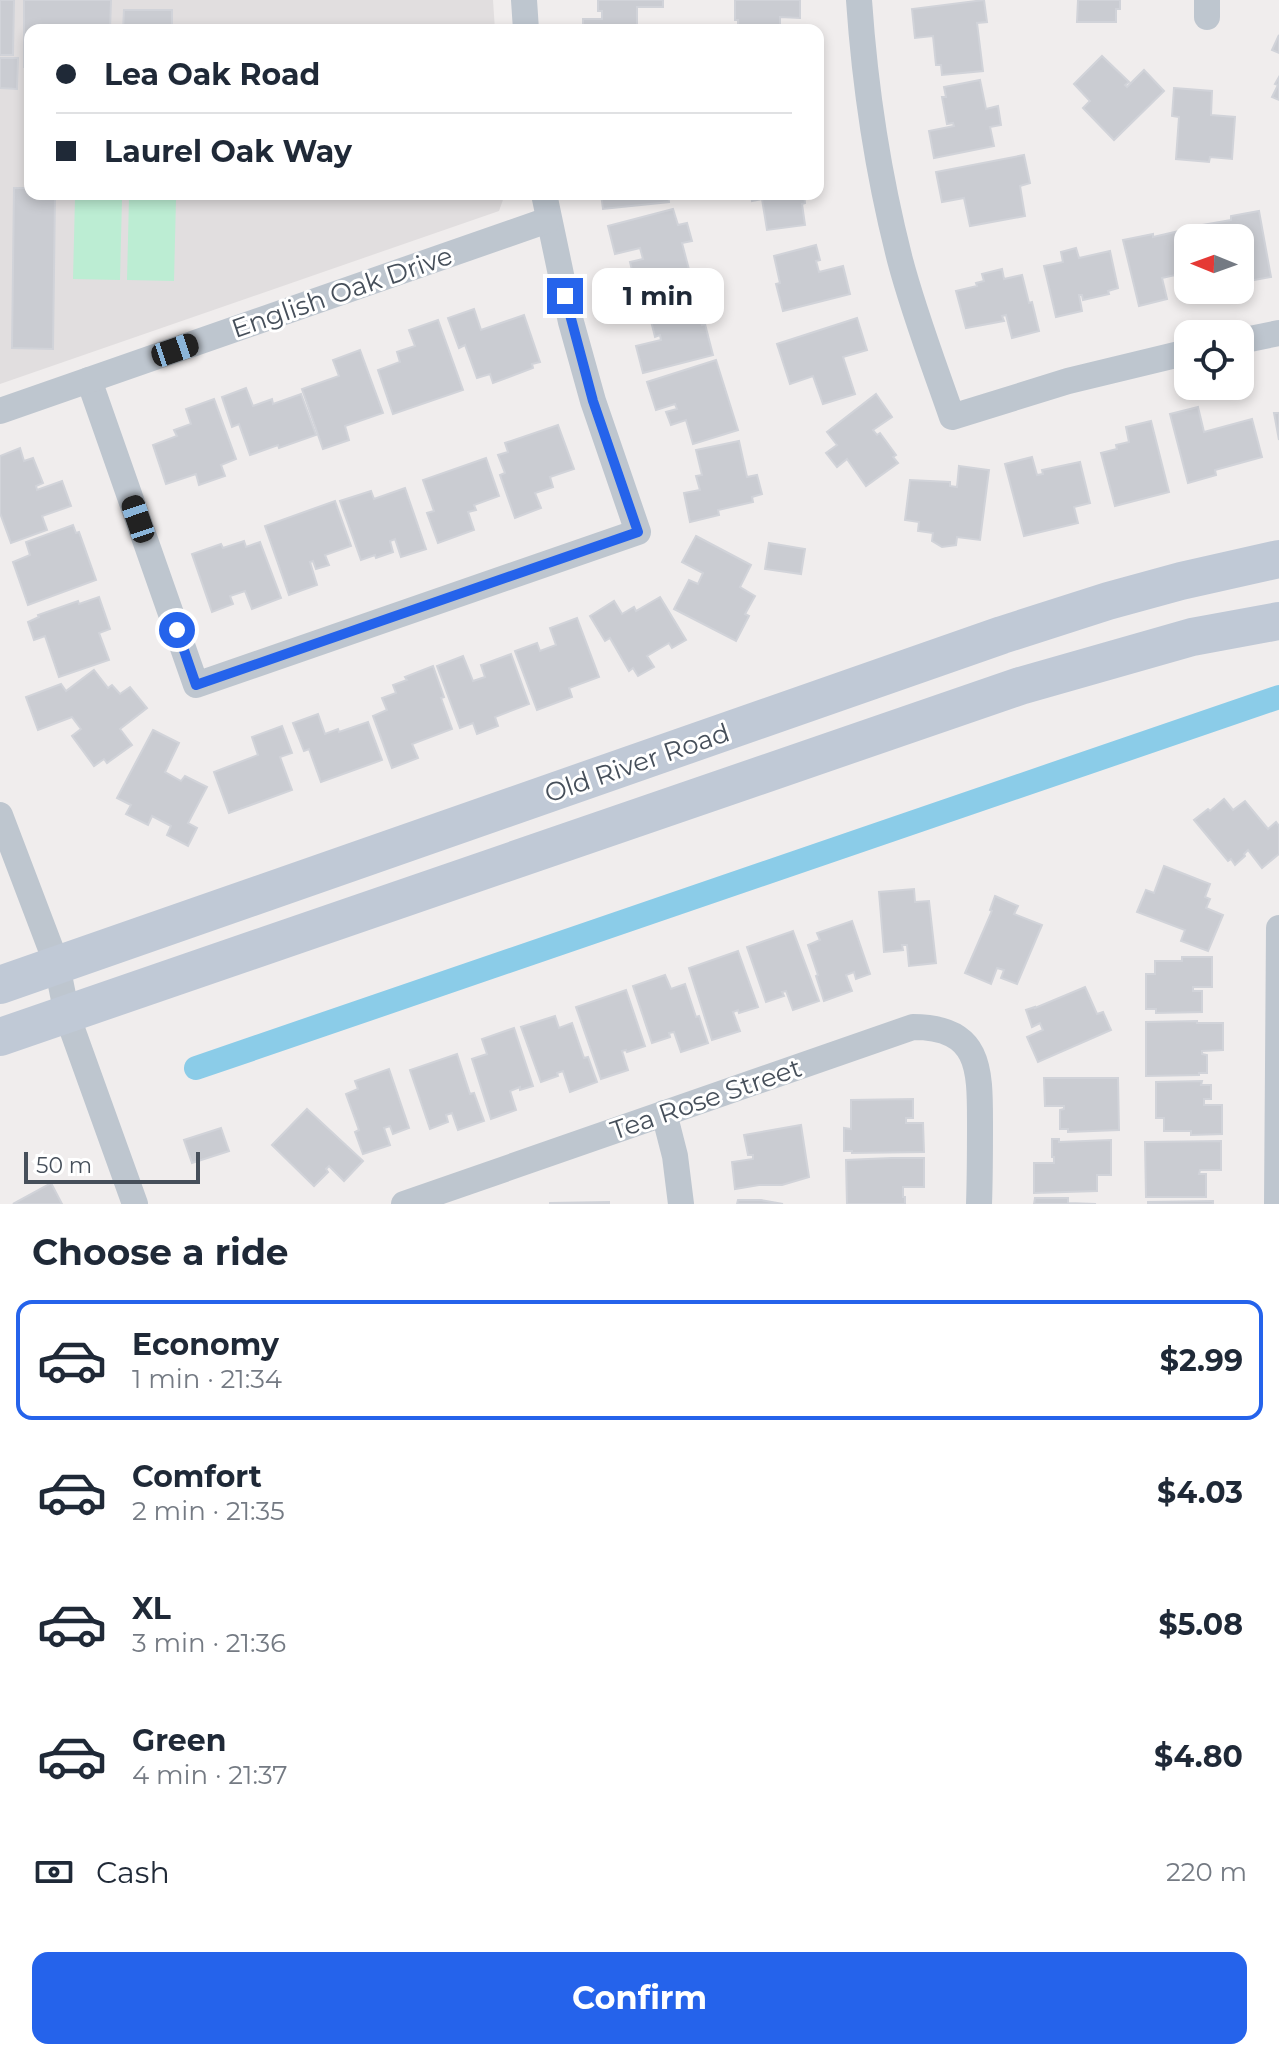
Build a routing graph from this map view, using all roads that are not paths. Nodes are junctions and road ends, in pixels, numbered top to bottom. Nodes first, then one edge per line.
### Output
1 (524, 0) edge
2 (859, 0) edge
3 (526, 24) edge
4 (546, 207) edge
5 (1279, 333) edge
6 (1254, 338) edge
7 (1174, 355) edge
8 (89, 380) junction
9 (0, 411) edge
10 (1279, 559) edge
11 (1279, 621) edge
12 (0, 815) edge
13 (1279, 928) edge
14 (57, 965) junction
15 (0, 985) edge
16 (67, 1015) junction
17 (0, 1037) edge
18 (664, 1113) junction
19 (135, 1204) edge
20 (404, 1204) edge
21 (681, 1204) edge
22 (979, 1204) edge
23 (1277, 1204) edge

1 - 3 street
2 - 7 street
4 - 8 street, English Oak Drive
4 - 8 street
5 - 6 street
8 - 9 street, English Oak Drive
10 - 14 main road, Old River Road
11 - 16 main road, Old River Road
12 - 14 street
13 - 23 street
14 - 15 main road, Old River Road
14 - 16 street
16 - 17 main road, Old River Road
16 - 19 street
18 - 20 street, Tea Rose Street
18 - 21 street
18 - 22 street, Tea Rose Street

